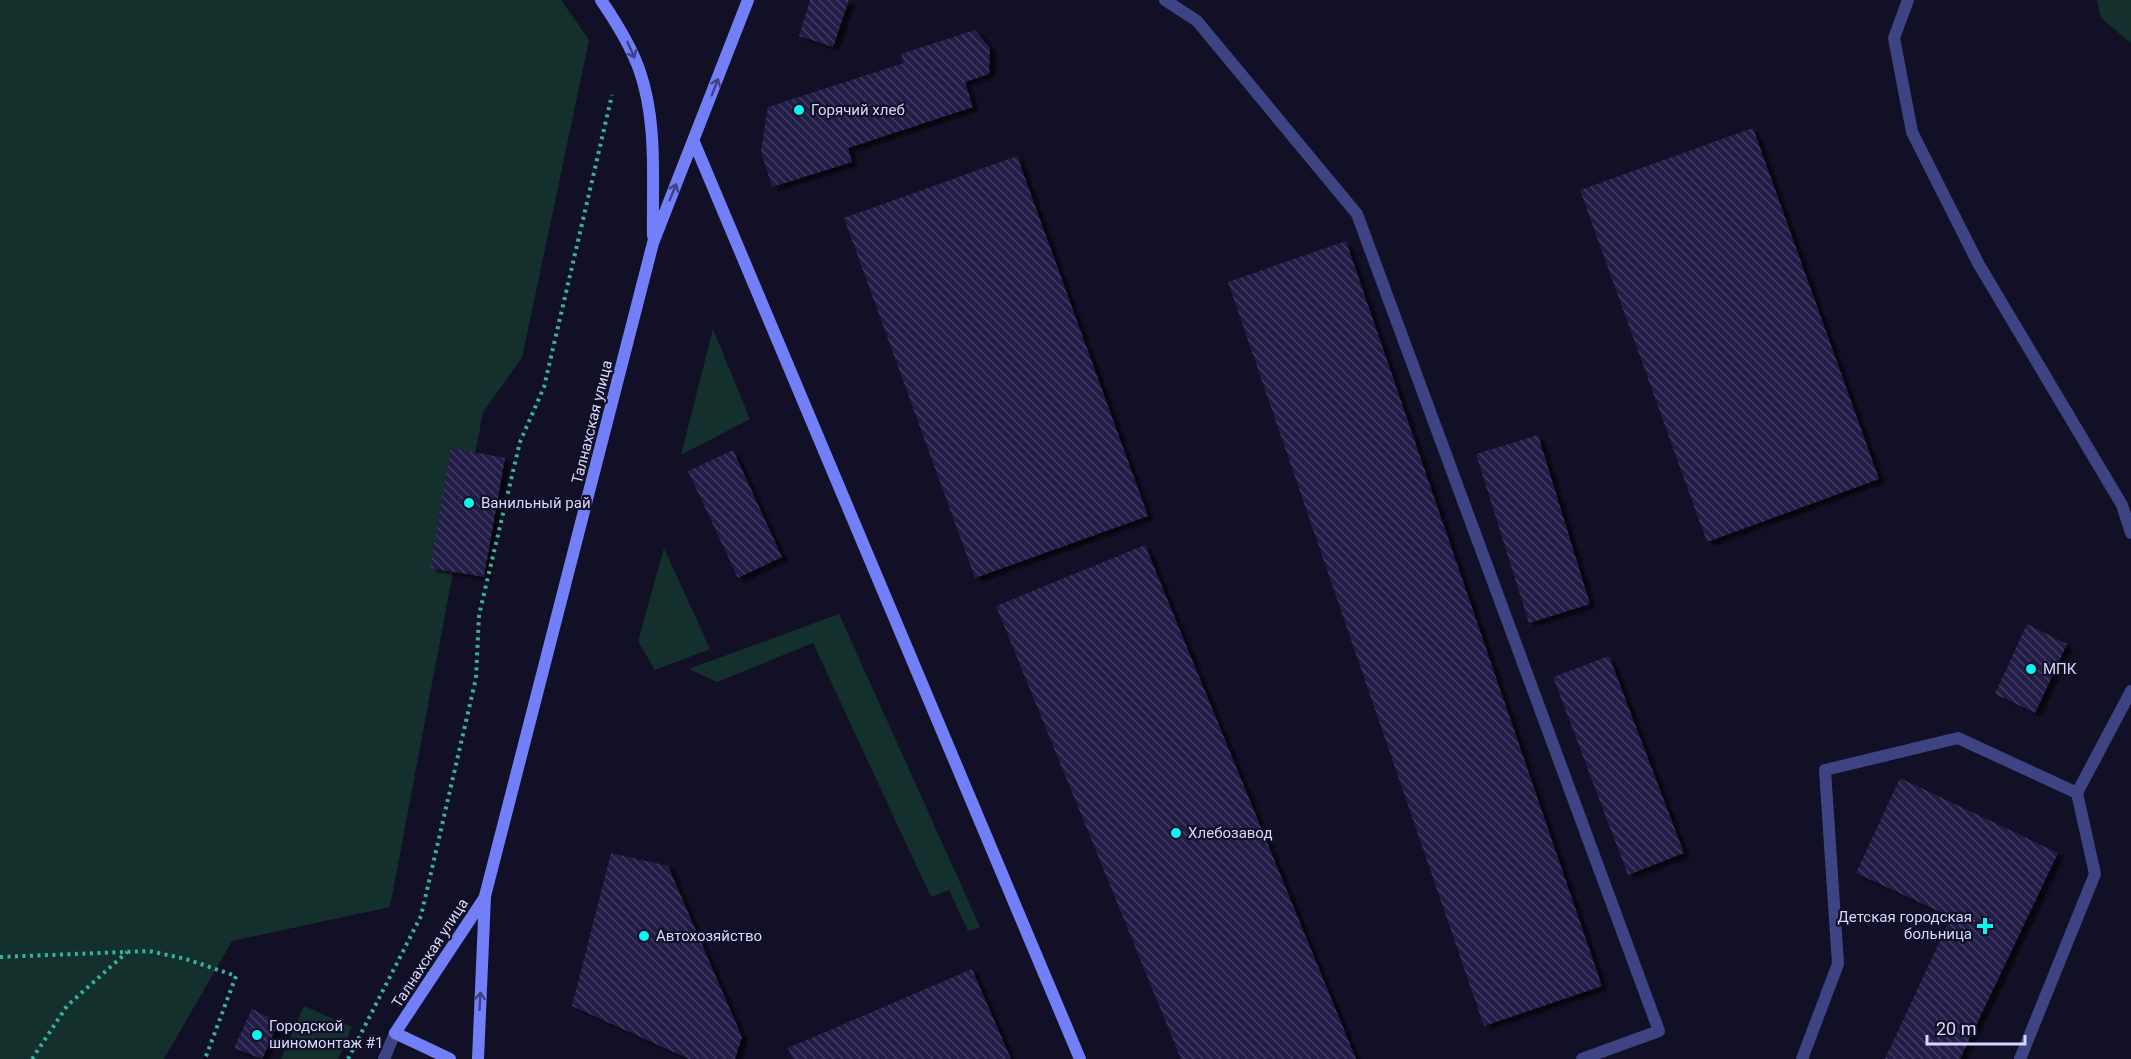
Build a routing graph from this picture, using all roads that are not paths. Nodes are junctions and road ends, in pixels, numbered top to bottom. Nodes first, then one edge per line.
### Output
1 (601, 0) edge
2 (748, 0) edge
3 (1165, 0) edge
4 (1908, 0) edge
5 (694, 142) junction
6 (653, 243) junction
7 (2131, 533) edge
8 (2131, 691) edge
9 (2077, 793) junction
10 (485, 896) junction
11 (395, 1033) junction
12 (384, 1059) edge
13 (450, 1059) edge
14 (478, 1059) edge
15 (1080, 1059) edge
16 (1582, 1059) edge
17 (1802, 1059) edge
18 (2019, 1059) edge

1 -> 6 main road
5 -> 2 main road, Талнахская улица
3 - 16 street
4 - 7 street
6 -> 5 main road, Талнахская улица
5 - 15 main road
6 - 10 main road, Талнахская улица
8 - 9 street
9 - 17 street
9 - 18 street
10 - 11 main road, Талнахская улица
14 -> 10 main road, Талнахская улица
11 - 12 street, Талнахская улица
11 - 13 main road

